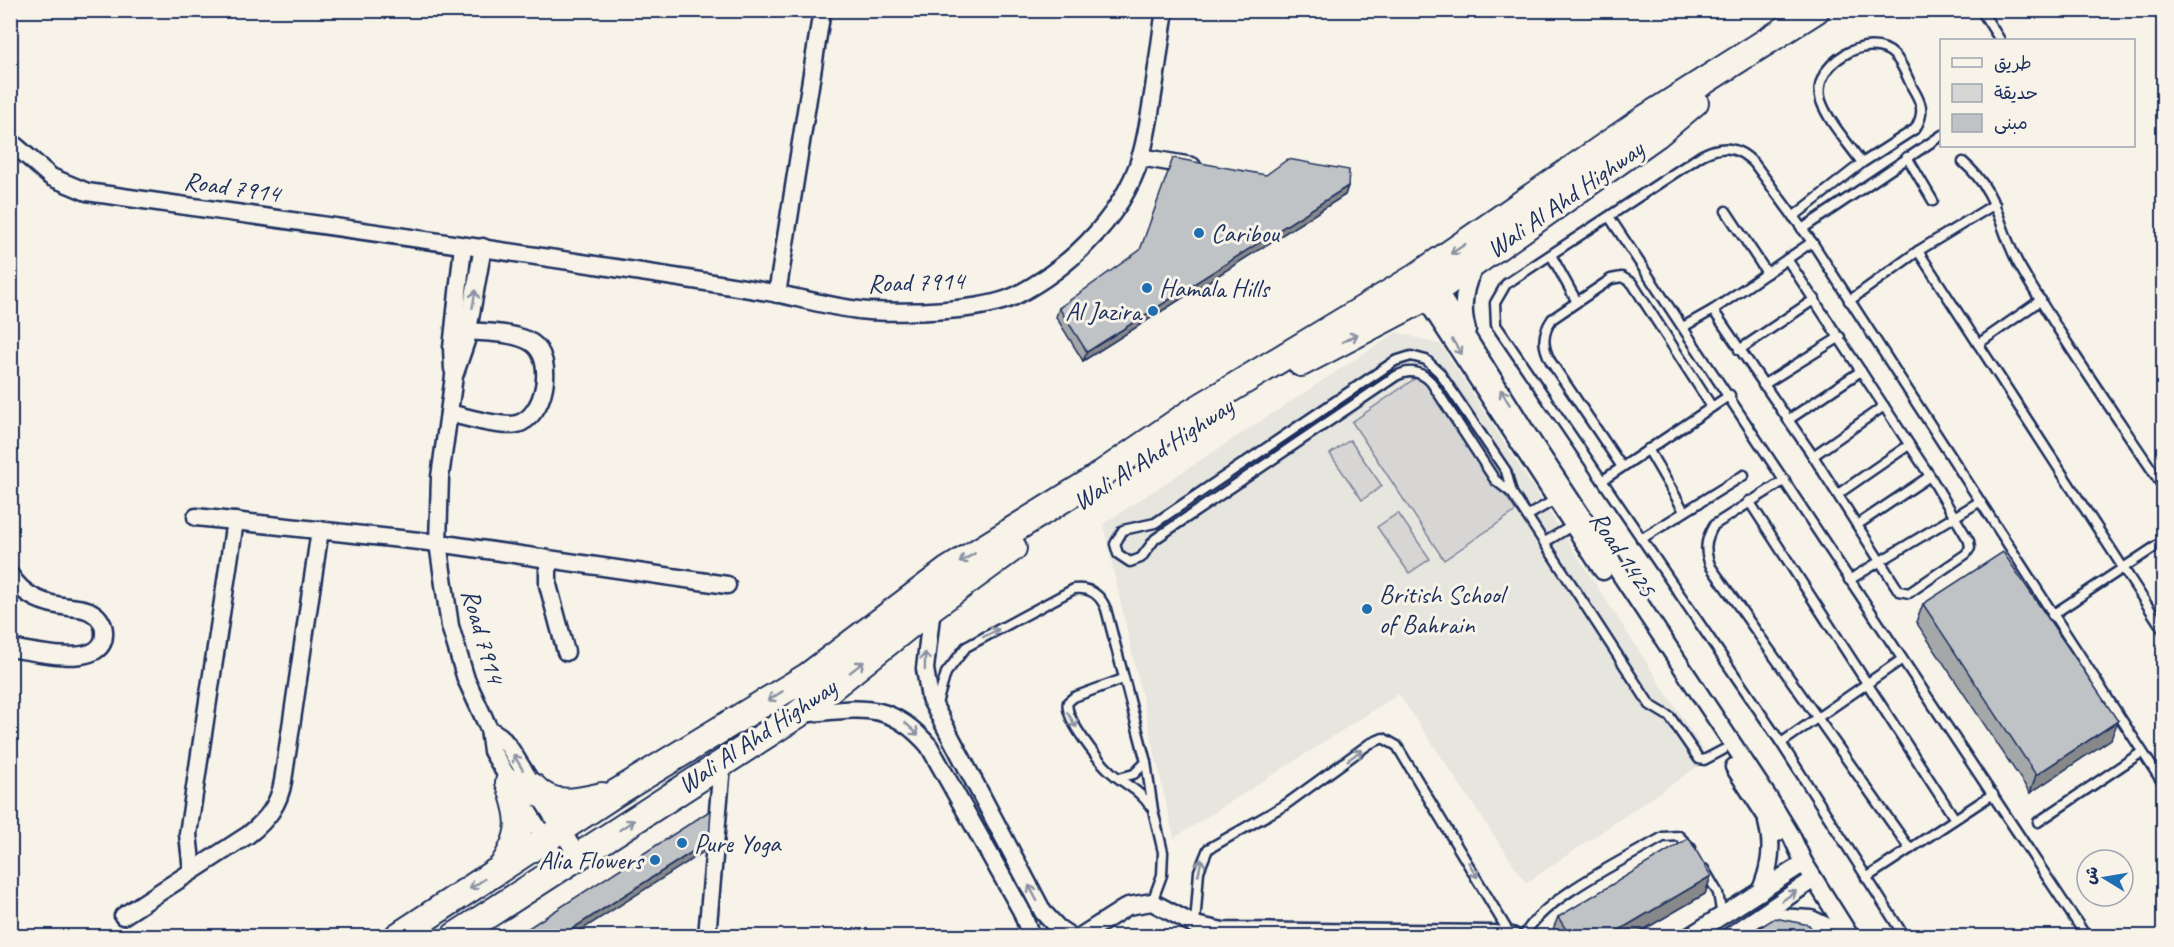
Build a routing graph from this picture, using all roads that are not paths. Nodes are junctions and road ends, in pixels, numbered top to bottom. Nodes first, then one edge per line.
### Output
1 (822, 10) edge
2 (1165, 10) edge
3 (1816, 10) edge
4 (1981, 10) edge
5 (1999, 39) edge
6 (1733, 63) junction
7 (1940, 136) edge
8 (11, 141) edge
9 (1140, 157) junction
10 (1907, 157) junction
11 (1963, 162) dead end
12 (1862, 163) junction
13 (1207, 169) edge
14 (1933, 201) dead end
15 (1995, 204) junction
16 (1725, 211) dead end
17 (1793, 217) junction
18 (1610, 218) junction
19 (1802, 229) junction
20 (1812, 242) junction
21 (463, 246) junction
22 (483, 248) junction
23 (1918, 251) junction
24 (1551, 255) junction
25 (1482, 258) junction
26 (1787, 259) junction
27 (1767, 273) junction
28 (1425, 284) junction
29 (777, 294) junction
30 (1815, 299) junction
31 (2041, 300) junction
32 (1849, 301) junction
33 (1577, 302) junction
34 (1713, 310) junction
35 (1683, 327) junction
36 (468, 331) junction
37 (1468, 337) junction
38 (1840, 337) junction
39 (1978, 344) junction
40 (1739, 350) junction
41 (1861, 371) junction
42 (454, 376) junction
43 (1763, 386) junction
44 (1730, 395) junction
45 (1884, 406) junction
46 (1712, 407) junction
47 (448, 413) junction
48 (1788, 420) junction
49 (1909, 445) junction
50 (1648, 449) junction
51 (1813, 456) junction
52 (1622, 466) junction
53 (1744, 475) dead end
54 (1930, 476) junction
55 (1603, 480) junction
56 (1785, 480) junction
57 (2163, 488) edge
58 (1512, 493) junction
59 (1838, 494) junction
60 (1561, 496) junction
61 (1749, 501) junction
62 (1979, 502) junction
63 (1684, 512) junction
64 (1051, 513) junction
65 (1527, 516) junction
66 (196, 517) dead end
67 (1954, 517) junction
68 (235, 521) junction
69 (1578, 522) junction
70 (1857, 525) junction
71 (1144, 527) junction
72 (320, 530) junction
73 (1641, 539) junction
74 (2163, 541) edge
75 (1545, 542) junction
76 (438, 543) junction
77 (1151, 544) junction
78 (548, 560) junction
79 (1881, 561) junction
80 (2122, 566) junction
81 (10, 575) edge
82 (1849, 580) junction
83 (727, 585) dead end
84 (932, 607) junction
85 (2052, 615) junction
86 (2162, 626) edge
87 (10, 648) edge
88 (566, 652) dead end
89 (1900, 660) junction
90 (1123, 678) junction
91 (1870, 683) junction
92 (935, 710) junction
93 (797, 715) junction
94 (1820, 718) junction
95 (489, 729) junction
96 (948, 735) junction
97 (1781, 743) junction
98 (929, 746) junction
99 (1723, 750) junction
100 (2142, 752) junction
101 (1146, 762) junction
102 (722, 765) junction
103 (1119, 778) junction
104 (521, 785) junction
105 (2163, 785) edge
106 (616, 793) junction
107 (1993, 794) junction
108 (1153, 810) junction
109 (1765, 815) junction
110 (1955, 819) junction
111 (2038, 822) dead end
112 (552, 835) junction
113 (1910, 849) junction
114 (1694, 853) edge
115 (1800, 858) junction
116 (570, 863) junction
117 (1700, 863) edge
118 (503, 866) junction
119 (192, 871) junction
120 (1866, 878) junction
121 (1814, 879) junction
122 (1760, 892) junction
123 (1152, 902) junction
124 (1743, 903) junction
125 (1021, 910) junction
126 (123, 916) dead end
127 (428, 916) junction
128 (1722, 916) junction
129 (1757, 918) junction
130 (1195, 925) junction
131 (1316, 934) edge
132 (398, 936) edge
133 (409, 936) edge
134 (455, 936) edge
135 (707, 936) edge
136 (1031, 936) edge
137 (1042, 936) edge
138 (1070, 936) edge
139 (1081, 936) edge
140 (1512, 936) edge
141 (1524, 936) edge
142 (1690, 936) edge
143 (1730, 936) edge
144 (1849, 936) edge
145 (1904, 936) edge
146 (2086, 936) edge

1 - 29 street
2 - 9 street, Road 7914
3 - 6 main road, Wali Al Ahd Highway
4 - 5 lane
6 - 25 main road, Wali Al Ahd Highway
6 -> 28 main road, Wali Al Ahd Highway
7 - 10 lane
8 - 21 street, Road 7914
9 - 13 street
9 - 29 street, Road 7914
10 - 14 lane
10 - 19 lane
11 - 15 lane
12 - 12 lane
12 - 17 lane
15 - 23 lane
15 - 31 lane
16 - 27 lane
17 - 18 lane
17 - 19 lane
18 - 24 lane
18 - 35 lane
19 - 20 lane
20 - 26 lane
20 - 32 lane
21 - 22 street, Road 7914
21 - 42 street, Road 7914
22 - 29 street, Road 7914
36 -> 22 street, Road 7914
23 - 32 lane
23 - 39 lane
24 - 33 lane
24 - 55 lane
25 - 28 main road, Wali Al Ahd Highway
25 - 37 street
26 - 27 lane
26 - 30 lane
27 - 34 lane
28 - 37 street, Road 1425
28 -> 60 street, Road 1425
28 - 64 main road, Wali Al Ahd Highway
30 - 38 lane
30 - 40 lane
31 - 39 lane
31 - 57 lane
32 - 62 lane
33 - 46 lane
33 - 52 lane
34 - 35 lane
34 - 40 lane
35 - 44 lane
36 - 42 street, Road 7914
36 - 47 street
60 -> 37 street, Road 1425
38 - 41 lane
38 - 43 lane
39 - 80 lane
40 - 43 lane
41 - 45 lane
41 - 48 lane
42 - 47 street, Road 7914
43 - 48 lane
44 - 46 lane
44 - 56 lane
45 - 49 lane
45 - 51 lane
46 - 50 lane
47 - 76 street, Road 7914
48 - 51 lane
49 - 54 lane
49 - 59 lane
50 - 52 lane
50 - 63 lane
51 - 59 lane
52 - 55 lane
53 - 63 lane
54 - 67 lane
54 - 70 lane
55 - 73 lane
56 - 61 lane
56 - 82 lane
58 - 65 lane
58 - 71 lane
58 - 77 lane
59 - 70 lane
60 - 65 lane
60 - 69 street, Road 1425
61 - 91 lane
61 - 94 lane
62 - 67 lane
62 - 85 lane
63 - 73 lane
64 - 84 main road, Wali Al Ahd Highway
64 -> 106 main road, Wali Al Ahd Highway
65 - 75 lane
66 - 68 street
67 - 79 lane
67 - 79 lane
68 - 72 street
68 - 119 street
69 - 75 lane
69 - 99 street, Road 1425
69 - 115 street, Road 1425
70 - 79 lane
71 - 77 lane
71 - 77 lane
72 - 76 street
72 - 119 street
73 - 97 lane
74 - 80 lane
75 - 99 lane
76 - 78 street
76 - 95 street, Road 7914
78 - 83 street
78 - 88 street
79 - 82 lane
80 - 85 lane
80 - 86 lane
81 - 87 street
82 - 89 lane
92 -> 84 street
93 -> 84 main road, Wali Al Ahd Highway
85 - 100 lane
89 - 91 lane
89 - 107 lane
92 -> 90 lane
90 - 101 lane
90 -> 103 lane
91 - 94 lane
91 - 110 lane
92 - 96 street
93 -> 98 street
93 - 102 main road, Wali Al Ahd Highway
94 - 97 lane
94 - 113 lane
104 -> 95 street, Road 7914
95 - 104 street, Road 7914
96 - 98 street
138 -> 96 street
97 - 120 lane
98 - 125 street
99 - 109 street, Road 1425
100 - 105 lane
100 - 111 lane
101 - 103 lane
101 - 108 lane
116 -> 102 main road, Wali Al Ahd Highway
102 - 135 street
103 - 108 lane
104 - 106 main road
104 - 112 street, Road 7914
104 - 112 street, Road 7914
104 - 118 main road
106 - 112 main road, Wali Al Ahd Highway
107 - 110 lane
107 - 146 lane
108 - 123 lane
109 - 115 street, Road 1425
109 - 122 street
110 - 113 lane
112 - 116 street, Road 7914
112 - 118 main road, Wali Al Ahd Highway
113 - 120 lane
114 - 141 lane
115 - 121 street, Road 1425
115 - 122 street
116 - 134 main road, Wali Al Ahd Highway
117 - 128 lane
118 -> 127 main road, Wali Al Ahd Highway
119 - 126 street
120 - 145 lane
129 -> 121 street
121 - 144 street, Road 1425
122 - 124 street
123 - 130 street
123 - 139 street
124 - 128 street
124 - 129 street
125 - 136 street
125 - 137 street
127 - 132 main road, Wali Al Ahd Highway
127 - 133 main road
128 - 142 street
129 - 143 street
129 - 144 street
130 - 131 street
130 -> 140 lane
131 - 140 street

